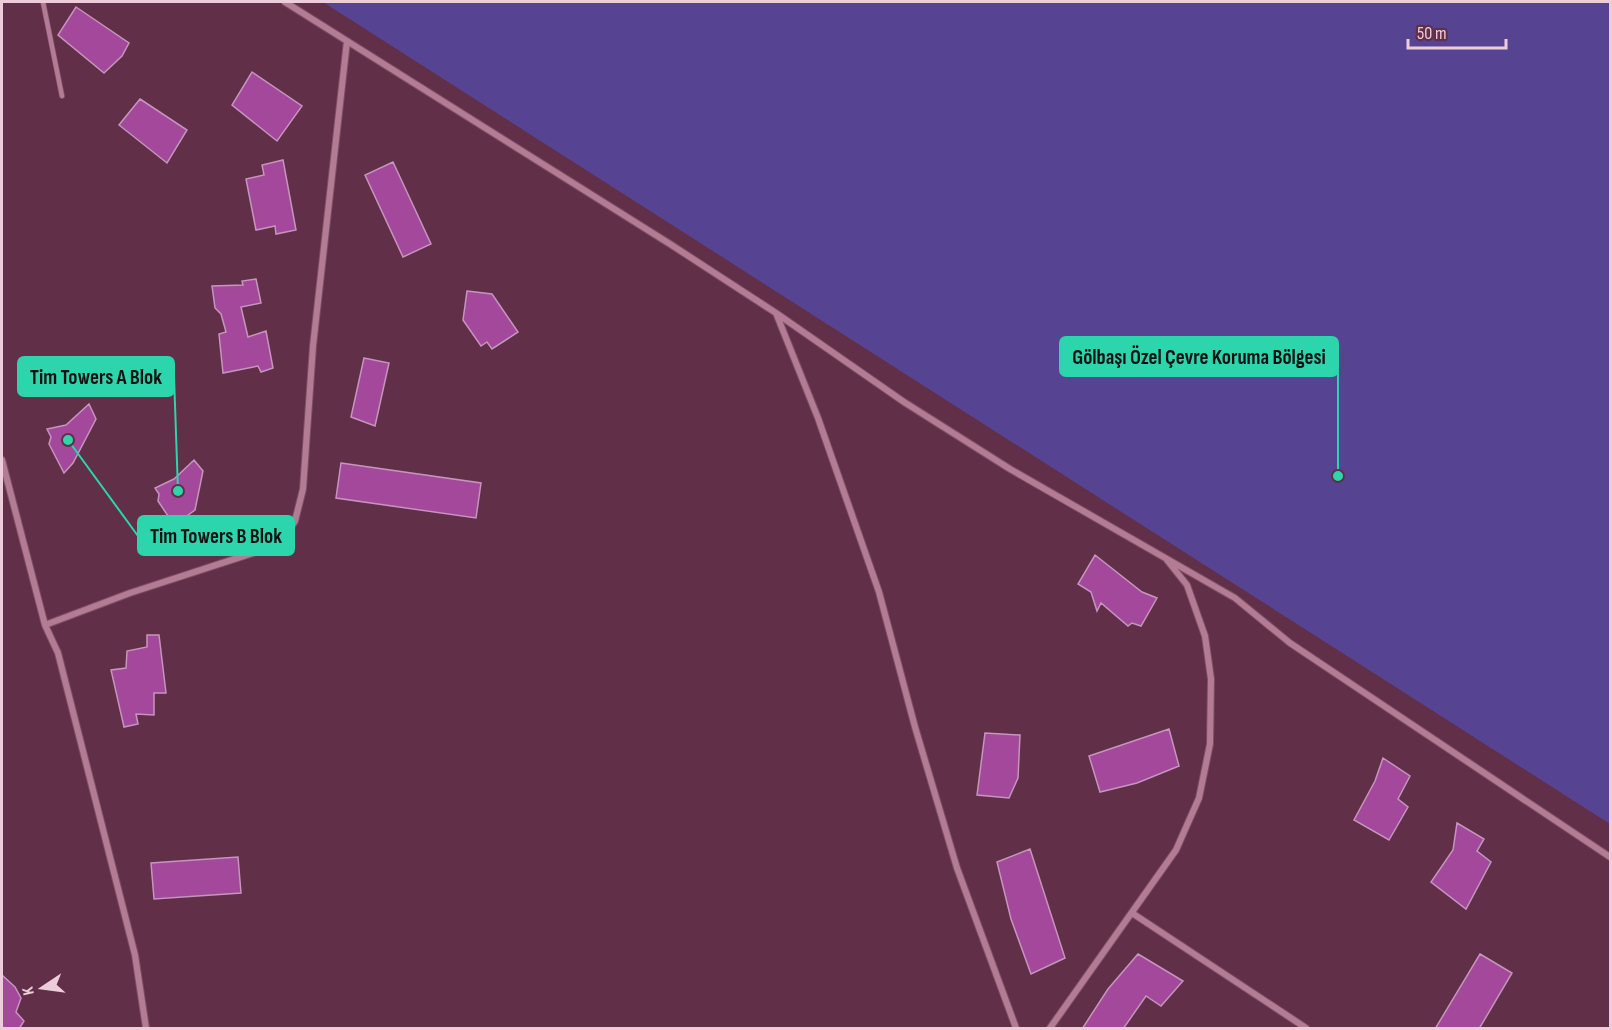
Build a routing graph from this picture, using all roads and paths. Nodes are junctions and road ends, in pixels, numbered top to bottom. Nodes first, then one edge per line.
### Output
1 (43, 2) edge
2 (285, 2) edge
3 (347, 42) junction
4 (62, 96) dead end
5 (776, 313) junction
6 (2, 460) edge
7 (1163, 555) junction
8 (45, 625) junction
9 (1611, 857) edge
10 (1132, 913) junction
11 (146, 1029) edge
12 (1016, 1029) edge
13 (1050, 1029) edge
14 (1306, 1029) edge

1 - 4 lane
2 - 3 street
3 - 5 street
3 - 8 street
5 - 7 street
5 - 12 street
6 - 8 street
7 - 9 street
7 - 10 street
8 - 11 street
10 - 13 street
10 - 14 street

